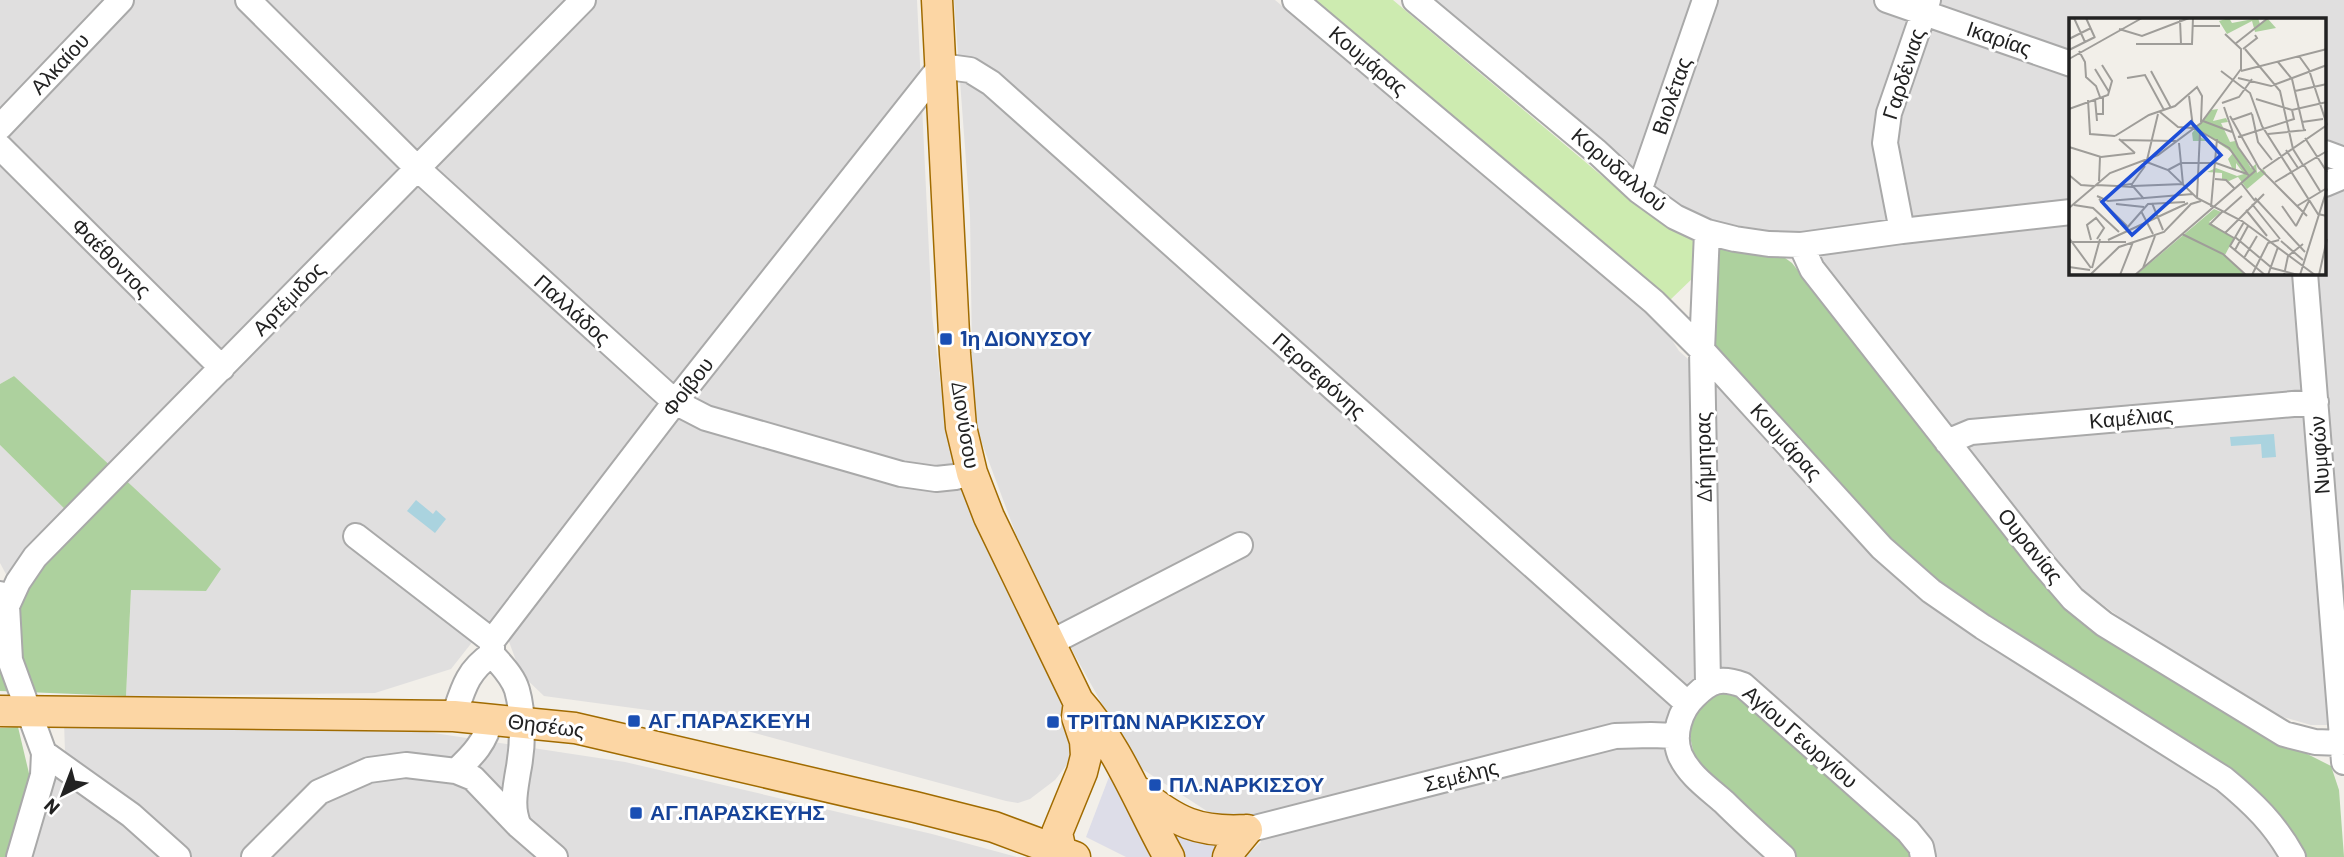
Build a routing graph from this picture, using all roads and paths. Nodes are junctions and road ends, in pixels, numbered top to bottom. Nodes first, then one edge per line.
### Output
1 (121, 0) edge
2 (248, 0) edge
3 (583, 0) edge
4 (937, 0) edge
5 (1295, 0) edge
6 (1415, 0) edge
7 (1705, 0) edge
8 (1887, 0) edge
9 (1926, 6) edge
10 (2069, 63) edge
11 (941, 66) junction
12 (0, 127) edge
13 (0, 148) edge
14 (2326, 153) edge
15 (2344, 160) edge
16 (417, 168) junction
17 (2344, 176) edge
18 (2326, 184) edge
19 (1639, 191) junction
20 (2069, 212) edge
21 (1902, 231) junction
22 (1707, 232) junction
23 (1801, 245) junction
24 (2305, 275) edge
25 (1702, 350) junction
26 (222, 368) junction
27 (675, 402) junction
28 (2316, 402) junction
29 (1947, 442) junction
30 (972, 473) junction
31 (356, 536) dead end
32 (1240, 545) dead end
33 (3, 600) edge
34 (1050, 643) junction
35 (492, 648) junction
36 (1708, 683) junction
37 (1078, 701) junction
38 (1687, 704) junction
39 (14, 710) edge
40 (454, 716) junction
41 (490, 719) junction
42 (522, 721) junction
43 (1677, 736) junction
44 (1107, 741) junction
45 (2343, 752) edge
46 (44, 753) junction
47 (456, 771) junction
48 (1134, 788) junction
49 (1074, 794) junction
50 (519, 826) junction
51 (994, 827) junction
52 (1247, 830) junction
53 (1068, 854) edge
54 (19, 857) edge
55 (178, 857) edge
56 (254, 857) edge
57 (555, 857) edge
58 (1169, 857) edge
59 (1228, 857) edge
60 (1783, 857) edge
61 (1923, 857) edge
62 (2294, 857) edge

1 - 12 street, Αλκαίου
2 - 16 street, Παλλάδος
3 - 16 street, Αρτέμιδος
4 - 11 main road, Διονύσου
5 - 25 street, Κουμάρας
6 - 19 street, Κορυδαλλού
7 - 19 street, Βιολέτας
8 - 9 street, Ικαρίας
9 - 10 street, Ικαρίας
9 - 21 street, Γαρδένιας
11 - 27 street, Φοίβου
11 - 30 main road, Διονύσου
11 - 38 street, Περσεφόνης
13 - 26 street, Φαέθοντος
14 - 15 street
16 - 26 street, Αρτέμιδος
16 - 27 street, Παλλάδος
17 - 18 street
19 - 22 street, Κορυδαλλού
20 - 21 street, Κορυδαλλού
21 - 23 street, Κορυδαλλού
22 - 23 street, Κορυδαλλού
22 - 25 street, Δήμητρας
23 - 29 street, Ουρανίας
24 - 28 street, Νυμφών
25 - 36 street, Δήμητρας
25 - 62 street, Κουμάρας
26 - 33 street, Αρτέμιδος
27 - 30 street, Παλλάδος
27 - 35 street, Φοίβου
28 - 29 street, Καμέλιας
28 - 45 street, Νυμφών
29 - 45 street, Ουρανίας
30 - 34 main road, Διονύσου
31 - 35 street
32 - 34 street
33 - 39 street
34 - 37 main road, Διονύσου
35 - 40 street, Φοίβου
35 - 42 street
36 - 38 street
36 - 61 street, Αγίου Γεωργίου
37 - 44 main road, Διονύσου
37 - 49 main road, Διονύσου
38 - 43 street
39 - 40 main road, Θησέως
39 - 46 street
40 - 41 main road, Θησέως
41 - 42 main road, Θησέως
41 - 47 street
42 - 50 street
42 - 51 main road, Θησέως
43 - 52 street, Σεμέλης
43 - 60 street
44 - 48 main road, Διονύσου
44 - 53 main road
46 - 54 street
46 - 55 street
47 - 50 street
47 - 56 street
48 - 52 main road
48 - 58 main road, Διονύσου
49 - 51 main road
49 - 53 main road, Διονύσου
50 - 57 street
51 - 53 main road, Θησέως
52 - 59 main road

